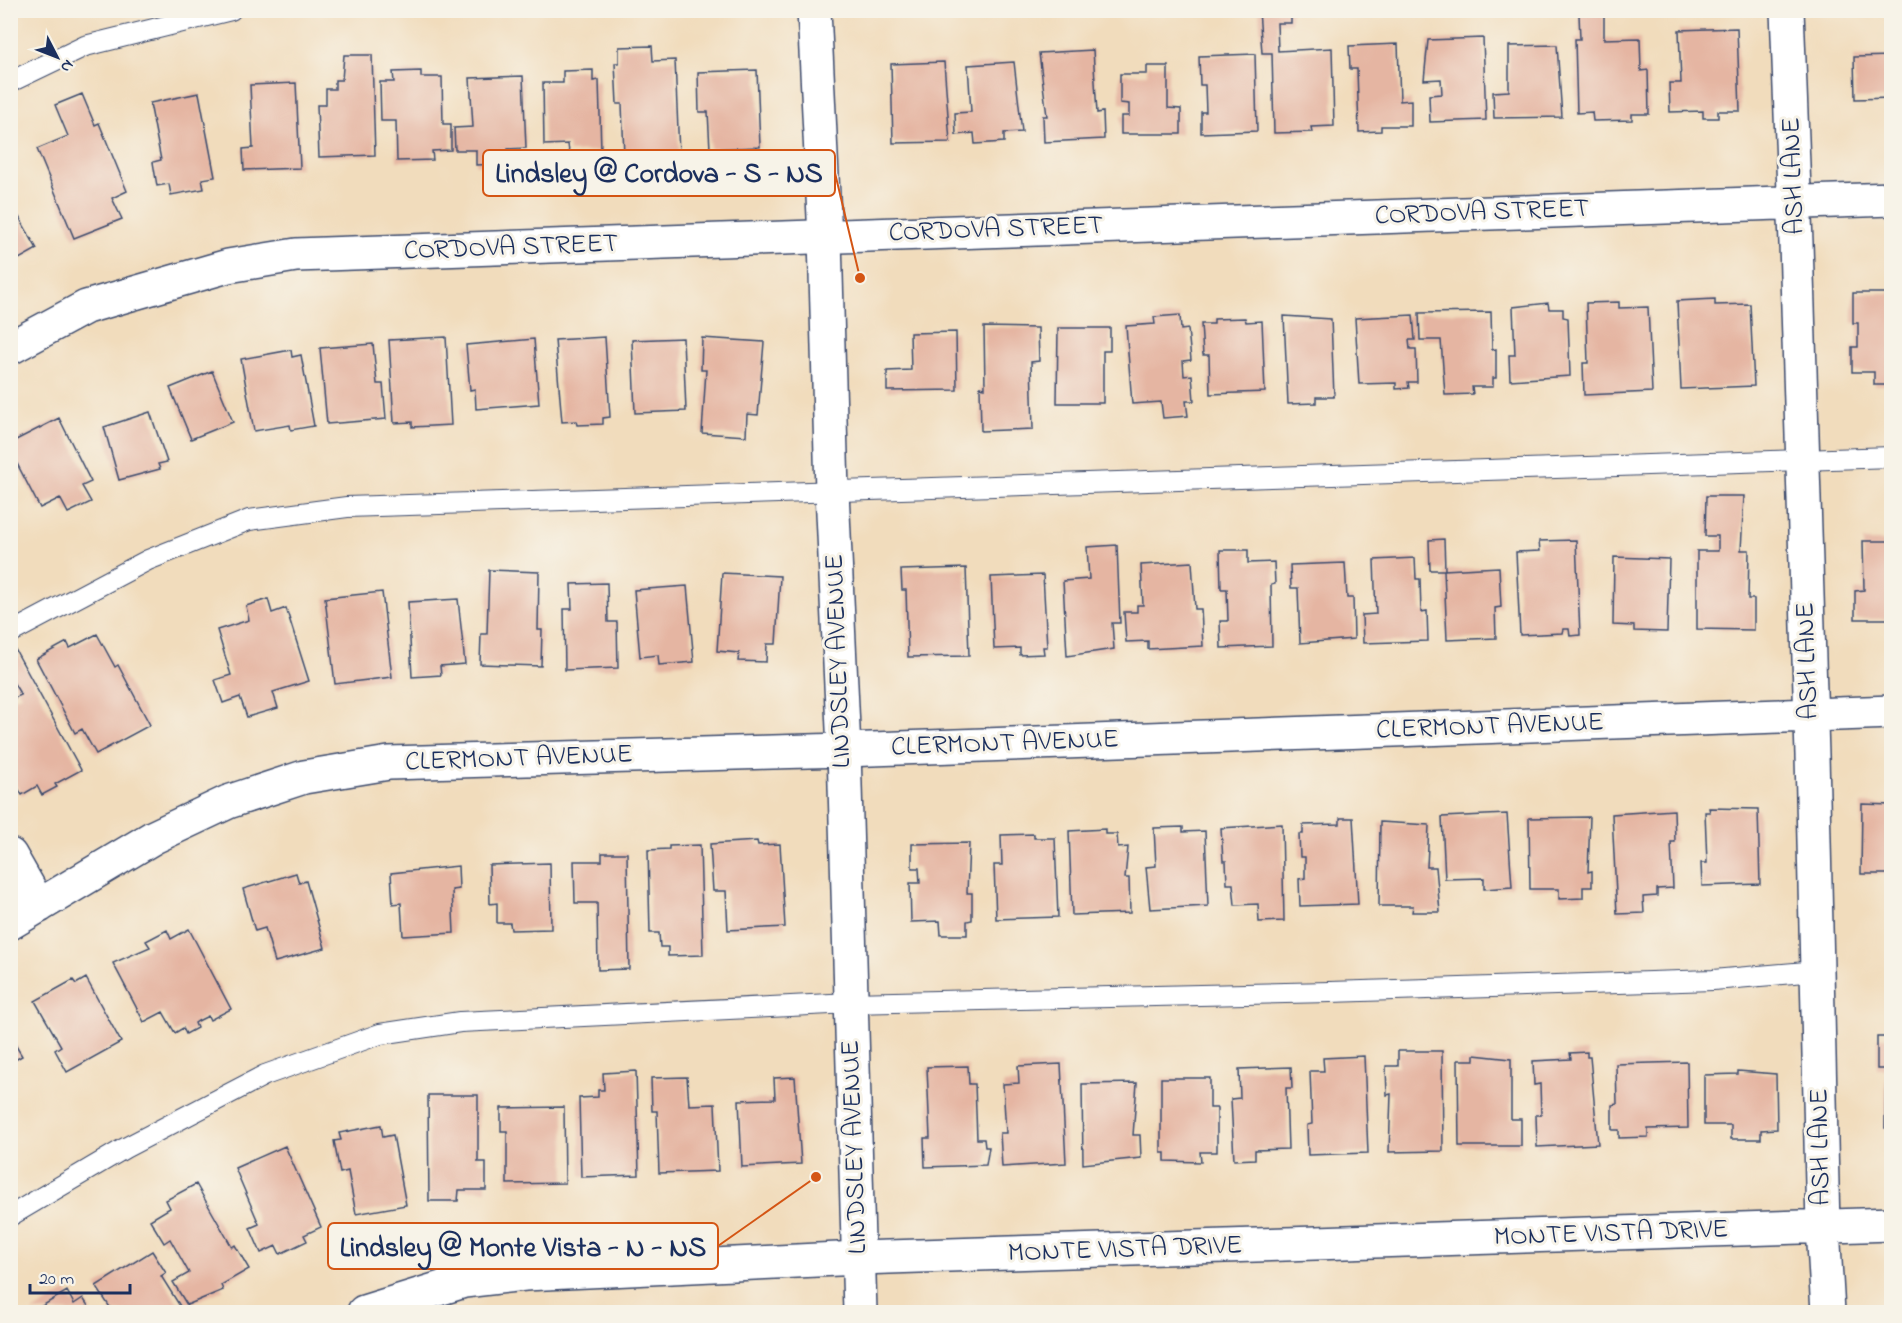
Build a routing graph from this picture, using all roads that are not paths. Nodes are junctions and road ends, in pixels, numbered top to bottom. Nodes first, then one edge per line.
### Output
1 (231, 10) edge
2 (814, 10) edge
3 (1787, 10) edge
4 (10, 82) edge
5 (1892, 199) edge
6 (1795, 202) junction
7 (825, 238) junction
8 (10, 348) edge
9 (1892, 457) edge
10 (1802, 461) junction
11 (832, 491) junction
12 (10, 633) edge
13 (1892, 712) edge
14 (1810, 716) junction
15 (844, 750) junction
16 (10, 855) edge
17 (39, 906) junction
18 (10, 923) edge
19 (1818, 971) junction
20 (851, 1003) junction
21 (10, 1216) edge
22 (1892, 1224) edge
23 (1823, 1227) junction
24 (859, 1258) junction
25 (364, 1312) edge
26 (860, 1312) edge
27 (1828, 1312) edge

1 - 4 lane
2 - 7 street, LINDSLEY AVENUE
3 - 6 street, ASH LANE
5 - 6 street, CORDOVA STREET
6 - 7 street, CORDOVA STREET
6 - 10 street, ASH LANE
7 - 8 street, CORDOVA STREET
7 - 11 street, LINDSLEY AVENUE
9 - 10 lane
10 - 11 lane
10 - 14 street, ASH LANE
11 - 12 lane
11 - 15 street, LINDSLEY AVENUE
13 - 14 street, CLERMONT AVENUE
14 - 15 street, CLERMONT AVENUE
14 - 19 street, ASH LANE
15 - 17 street, CLERMONT AVENUE
15 - 20 street, LINDSLEY AVENUE
16 - 17 street
17 - 18 street, CLERMONT AVENUE
19 - 20 lane
19 - 23 street, ASH LANE
20 - 21 lane
20 - 24 street, LINDSLEY AVENUE
22 - 23 street, MONTE VISTA DRIVE
23 - 24 street, MONTE VISTA DRIVE
23 - 27 street, ASH LANE
24 - 25 street, MONTE VISTA DRIVE
24 - 26 street, LINDSLEY AVENUE

